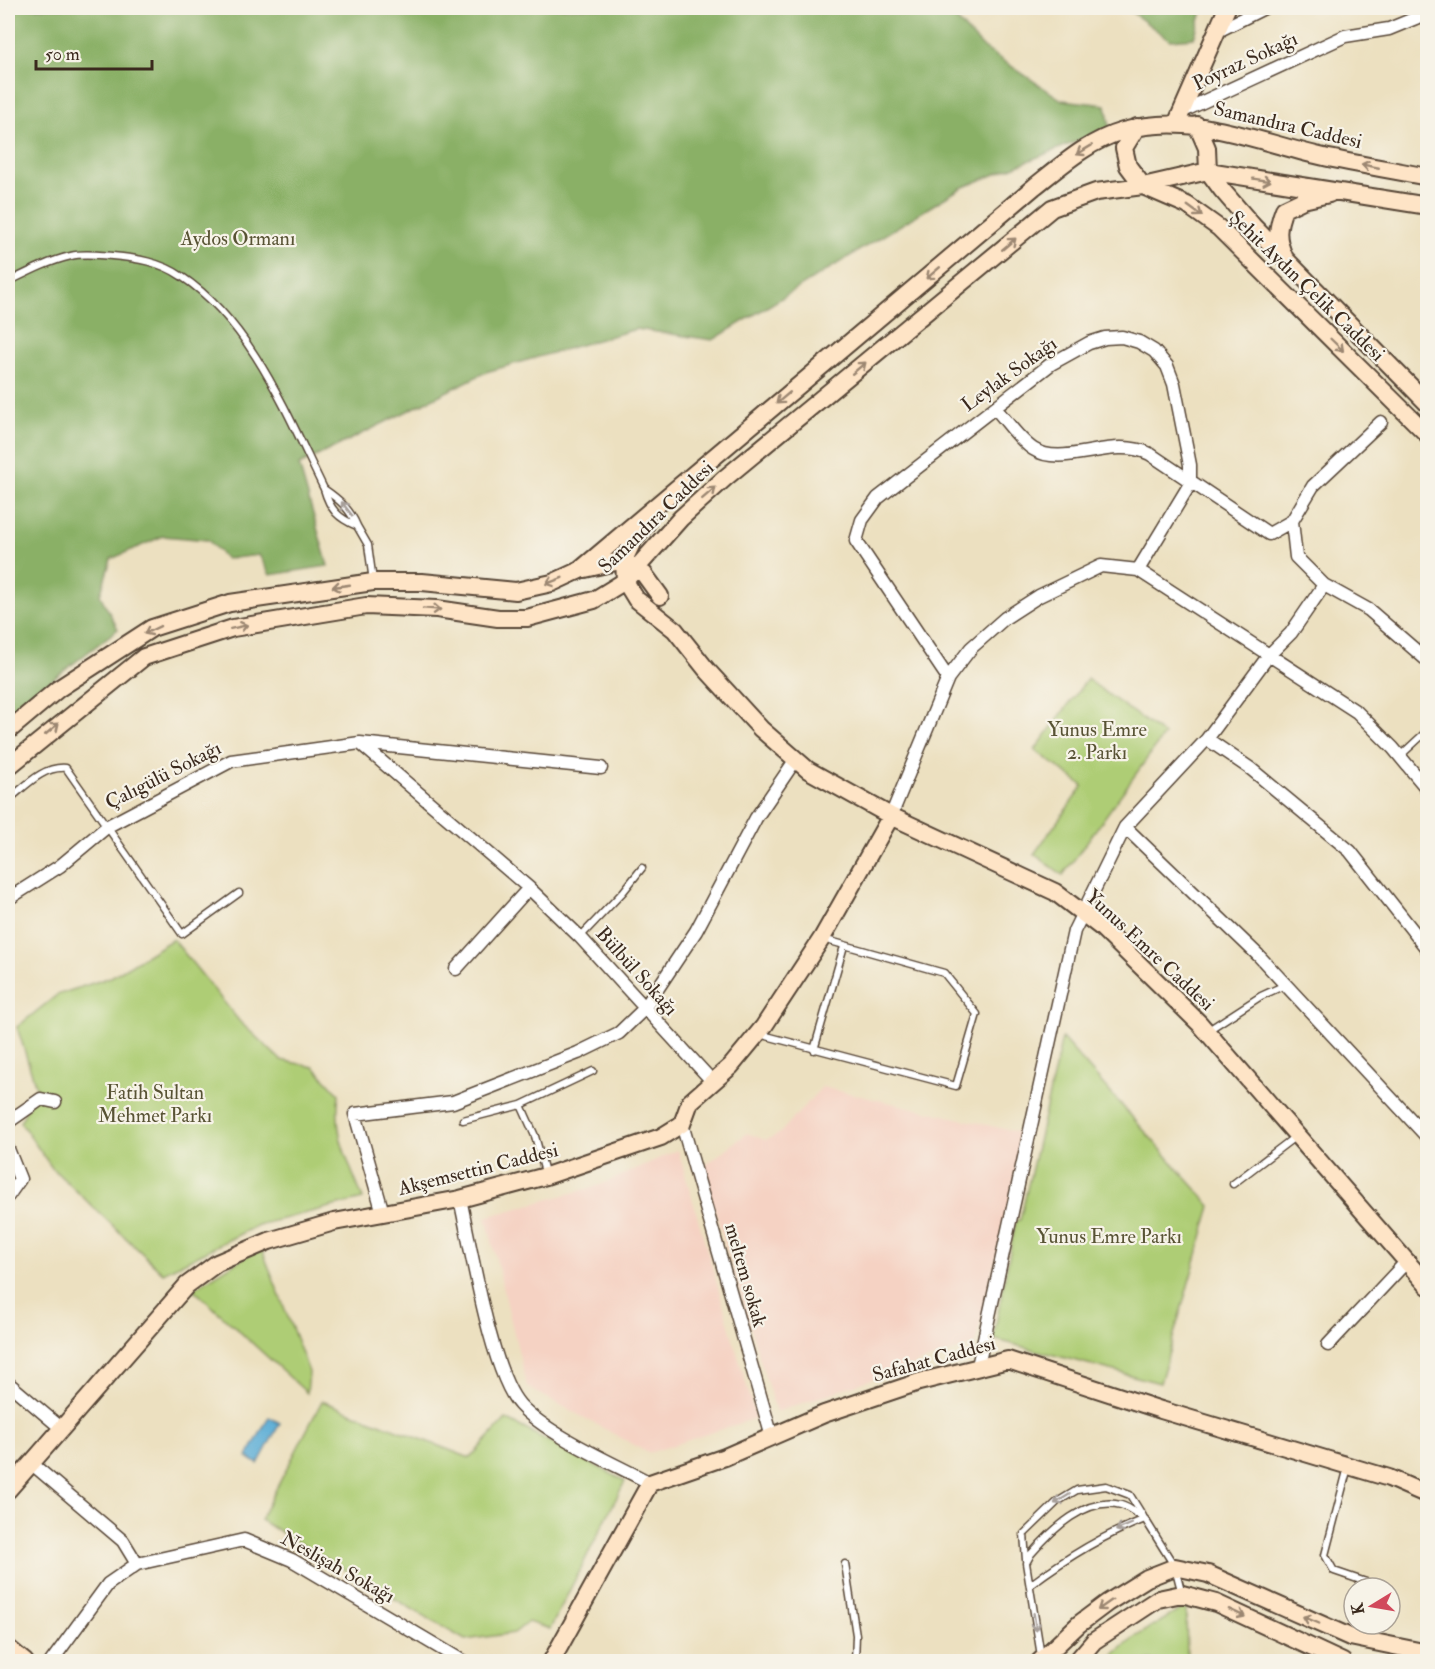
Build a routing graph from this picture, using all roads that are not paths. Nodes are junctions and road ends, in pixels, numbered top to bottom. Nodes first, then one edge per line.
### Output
1 (1227, 8) edge
2 (1264, 8) edge
3 (1428, 13) edge
4 (1218, 31) junction
5 (1179, 117) junction
6 (1197, 125) junction
7 (1137, 127) junction
8 (1208, 171) junction
9 (1428, 177) edge
10 (1143, 186) junction
11 (1338, 192) junction
12 (1428, 206) edge
13 (1286, 260) junction
14 (8, 282) edge
15 (1428, 404) edge
16 (995, 408) junction
17 (1381, 422) dead end
18 (1428, 435) edge
19 (684, 482) junction
20 (1190, 484) junction
21 (324, 489) junction
22 (1292, 521) junction
23 (357, 526) junction
24 (655, 550) junction
25 (631, 564) junction
26 (580, 570) junction
27 (1138, 570) junction
28 (625, 581) junction
29 (373, 582) junction
30 (1324, 585) junction
31 (660, 596) junction
32 (636, 599) junction
33 (594, 600) junction
34 (675, 630) junction
35 (1269, 655) junction
36 (1428, 661) edge
37 (948, 678) junction
38 (1428, 730) edge
39 (8, 731) edge
40 (1207, 739) junction
41 (360, 743) junction
42 (1400, 756) junction
43 (796, 759) junction
44 (8, 767) edge
45 (601, 768) dead end
46 (1428, 790) edge
47 (8, 800) edge
48 (891, 816) junction
49 (108, 826) junction
50 (1125, 827) junction
51 (642, 868) dead end
52 (529, 888) junction
53 (239, 893) dead end
54 (8, 899) edge
55 (1083, 913) junction
56 (580, 937) junction
57 (822, 938) junction
58 (844, 946) junction
59 (1428, 950) edge
60 (456, 969) dead end
61 (1286, 985) junction
62 (644, 1009) junction
63 (1207, 1032) junction
64 (758, 1034) junction
65 (814, 1050) junction
66 (593, 1071) dead end
67 (713, 1082) junction
68 (55, 1102) dead end
69 (521, 1104) junction
70 (463, 1120) dead end
71 (8, 1122) edge
72 (682, 1124) junction
73 (1297, 1135) junction
74 (1428, 1138) edge
75 (8, 1149) edge
76 (546, 1176) junction
77 (1233, 1184) dead end
78 (8, 1196) edge
79 (460, 1199) junction
80 (383, 1213) junction
81 (1407, 1261) junction
82 (1428, 1286) edge
83 (1328, 1346) dead end
84 (978, 1366) junction
85 (8, 1383) edge
86 (61, 1428) junction
87 (772, 1437) junction
88 (31, 1463) junction
89 (1348, 1467) junction
90 (650, 1483) junction
91 (8, 1490) edge
92 (1428, 1495) edge
93 (1145, 1519) junction
94 (1026, 1563) junction
95 (137, 1564) junction
96 (845, 1564) dead end
97 (1175, 1567) junction
98 (1349, 1576) edge
99 (1030, 1585) junction
100 (1182, 1594) junction
101 (8, 1648) edge
102 (1428, 1653) edge
103 (1042, 1661) edge
104 (25, 1662) edge
105 (51, 1662) edge
106 (464, 1662) edge
107 (551, 1662) edge
108 (855, 1662) edge
109 (1076, 1662) edge
110 (1343, 1662) edge

1 - 4 main road
2 - 4 street
3 - 5 street, Poyraz Sokağı
4 - 5 main road
5 - 6 main road, Samandıra Caddesi
5 - 7 main road, Samandıra Caddesi
6 - 8 main road
9 -> 6 main road, Samandıra Caddesi
7 - 10 main road
7 -> 19 main road, Samandıra Caddesi
8 - 10 main road, Samandıra Caddesi
8 -> 11 main road, Samandıra Caddesi
8 - 13 main road, Şehit Aydın Çelik Caddesi
10 -> 18 main road, Şehit Aydın Çelik Caddesi
24 -> 10 main road, Samandıra Caddesi
11 - 12 main road, Samandıra Caddesi
11 - 13 main road, Şehit Aydın Çelik Caddesi
13 - 15 main road, Şehit Aydın Çelik Caddesi
14 - 21 lane
16 - 20 street
16 - 20 street, Leylak Sokağı
16 - 37 street, Leylak Sokağı
17 - 22 street
19 - 25 main road
19 - 26 main road, Samandıra Caddesi
20 - 22 street
20 - 27 street
23 -> 21 lane
21 - 23 lane
22 - 30 street
23 - 29 lane
24 - 25 main road, Samandıra Caddesi
24 - 31 main road
25 - 26 main road
25 - 28 main road
25 - 31 main road
26 -> 29 main road, Samandıra Caddesi
27 - 35 street
27 - 37 street
28 - 32 main road
28 - 33 main road, Samandıra Caddesi
29 -> 39 main road, Samandıra Caddesi
30 - 35 street
30 - 36 street
31 - 34 main road
32 - 33 main road
32 - 34 main road
44 -> 33 main road, Samandıra Caddesi
34 - 43 main road, Yunus Emre Caddesi
35 - 40 street
35 - 42 street
37 - 48 street
38 - 42 lane
40 - 50 street
40 - 59 street
41 - 45 street, Çalıgülü Sokağı
41 - 49 street, Çalıgülü Sokağı
41 - 52 street, Bülbül Sokağı
42 - 46 street
43 - 48 main road, Yunus Emre Caddesi
43 - 62 street
47 - 49 lane
48 - 55 main road, Yunus Emre Caddesi
48 - 57 main road
49 - 53 lane
49 - 54 street, Çalıgülü Sokağı
50 - 55 street
50 - 61 street
51 - 56 lane
52 - 56 street, Bülbül Sokağı
52 - 60 street
55 - 63 main road, Yunus Emre Caddesi
55 - 84 street
56 - 62 street, Bülbül Sokağı
57 - 58 lane
57 - 64 main road
58 - 65 lane
58 - 65 lane
61 - 63 lane
61 - 74 street
62 - 67 street, Bülbül Sokağı
62 - 80 street
63 - 73 main road, Yunus Emre Caddesi
64 - 65 lane
64 - 67 main road
66 - 69 lane
67 - 72 main road
68 - 71 street
69 - 70 lane
69 - 76 lane
72 - 76 main road, Akşemsettin Caddesi
72 - 87 street, meltem sokak
73 - 77 lane
73 - 81 main road, Yunus Emre Caddesi
75 - 78 street
76 - 79 main road, Akşemsettin Caddesi
79 - 80 main road, Akşemsettin Caddesi
79 - 90 street
80 - 86 main road, Akşemsettin Caddesi
81 - 82 main road, Yunus Emre Caddesi
81 - 83 street
84 - 87 main road, Safahat Caddesi
84 - 89 main road, Safahat Caddesi
85 - 86 street
86 - 88 main road, Akşemsettin Caddesi
87 - 90 main road, Safahat Caddesi
88 - 91 main road, Akşemsettin Caddesi
88 - 95 street
89 - 92 main road, Safahat Caddesi
89 - 98 lane
90 - 107 main road
93 - 94 lane
93 -> 94 lane
93 - 97 lane
93 -> 99 lane
94 - 99 lane
95 - 105 street, Neslişah Sokağı
95 - 106 street, Neslişah Sokağı
96 - 108 lane
97 - 100 lane
102 -> 97 main road
97 -> 103 main road
99 -> 103 lane
100 - 109 main road
100 -> 110 main road
101 - 104 main road

